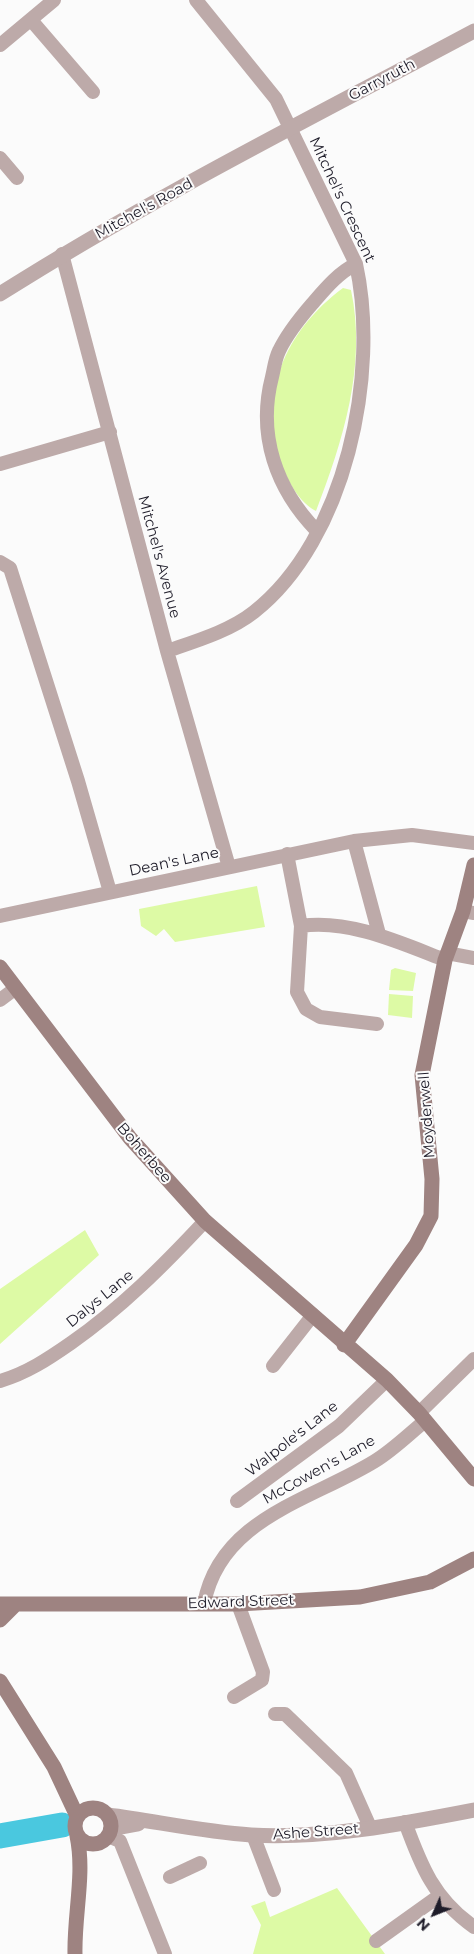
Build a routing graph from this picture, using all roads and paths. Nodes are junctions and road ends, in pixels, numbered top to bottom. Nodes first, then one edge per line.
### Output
1 (54, 0) edge
2 (196, 0) edge
3 (31, 20) junction
4 (474, 31) edge
5 (0, 46) edge
6 (94, 92) dead end
7 (290, 128) junction
8 (0, 158) edge
9 (17, 178) dead end
10 (62, 254) junction
11 (356, 264) junction
12 (0, 294) edge
13 (110, 432) junction
14 (0, 464) edge
15 (317, 531) junction
16 (0, 562) edge
17 (168, 651) junction
18 (354, 841) junction
19 (474, 843) edge
20 (287, 854) junction
21 (474, 865) edge
22 (229, 867) junction
23 (110, 892) junction
24 (469, 912) edge
25 (0, 916) edge
26 (300, 926) junction
27 (379, 934) junction
28 (446, 956) junction
29 (474, 958) edge
30 (0, 967) edge
31 (16, 988) junction
32 (0, 1000) edge
33 (377, 1024) dead end
34 (205, 1221) junction
35 (313, 1315) junction
36 (344, 1345) junction
37 (474, 1359) edge
38 (273, 1366) dead end
39 (387, 1380) junction
40 (0, 1381) edge
41 (422, 1417) junction
42 (474, 1479) edge
43 (237, 1502) dead end
44 (474, 1559) edge
45 (0, 1604) edge
46 (16, 1604) junction
47 (204, 1604) junction
48 (238, 1604) junction
49 (0, 1620) edge
50 (0, 1681) edge
51 (234, 1697) dead end
52 (275, 1714) dead end
53 (54, 1767) junction
54 (91, 1807) junction
55 (474, 1810) edge
56 (77, 1816) junction
57 (405, 1822) junction
58 (370, 1827) junction
59 (106, 1831) junction
60 (253, 1835) junction
61 (78, 1836) junction
62 (200, 1863) dead end
63 (170, 1877) dead end
64 (79, 1880) junction
65 (274, 1890) dead end
66 (439, 1896) junction
67 (474, 1927) edge
68 (376, 1941) dead end
69 (75, 1954) edge
70 (164, 1954) edge

1 - 3 street
2 - 7 street, Mitchel's Crescent
3 - 5 street
3 - 6 street
4 - 7 street, Garryruth
7 - 10 street, Mitchel's Road
7 - 11 street, Mitchel's Crescent
8 - 9 street
10 - 12 street, Mitchel's Road
10 - 13 street, Mitchel's Avenue
11 - 15 street, Mitchel's Crescent
11 - 15 street
13 - 14 street
13 - 17 street, Mitchel's Avenue
15 - 17 street, Mitchel's Crescent
16 - 23 street
17 - 22 street, Mitchel's Avenue
18 - 19 street, Dean's Lane
18 - 20 street, Dean's Lane
18 - 27 street
20 - 22 street, Dean's Lane
20 - 26 street
21 - 24 main road, Moyderwell
22 - 23 street, Dean's Lane
23 - 25 street, Dean's Lane
24 - 28 main road, Moyderwell
26 - 27 street
26 - 33 street
27 - 28 street
28 - 29 street
28 - 36 main road, Moyderwell
30 - 31 main road, Boherbee
31 - 32 street
31 - 34 main road, Boherbee
34 - 35 main road, Boherbee
34 - 40 street, Dalys Lane
35 - 36 main road, Boherbee
35 - 38 street
36 - 39 main road, Boherbee
37 - 41 street, McCowen's Lane
39 - 41 main road, Boherbee
39 - 43 street, Walpole's Lane
41 - 42 main road, Boherbee
41 - 47 street, McCowen's Lane
44 - 48 main road, Edward Street
45 - 46 main road, Edward Street
46 - 47 main road, Edward Street
46 - 49 main road
47 - 48 main road, Edward Street
48 - 51 street
50 - 53 main road
52 - 58 street
53 - 54 main road
53 - 56 main road
54 - 56 main road
54 - 59 main road
55 - 57 street, Ashe Street
56 - 61 main road
57 - 58 street, Ashe Street
57 - 66 street
58 - 60 street, Ashe Street
59 - 60 street, Ashe Street
59 - 61 main road
59 - 64 main road
59 - 70 street
60 - 65 street
61 - 64 main road
62 - 63 street
64 - 69 main road
66 - 67 street
66 - 68 street

